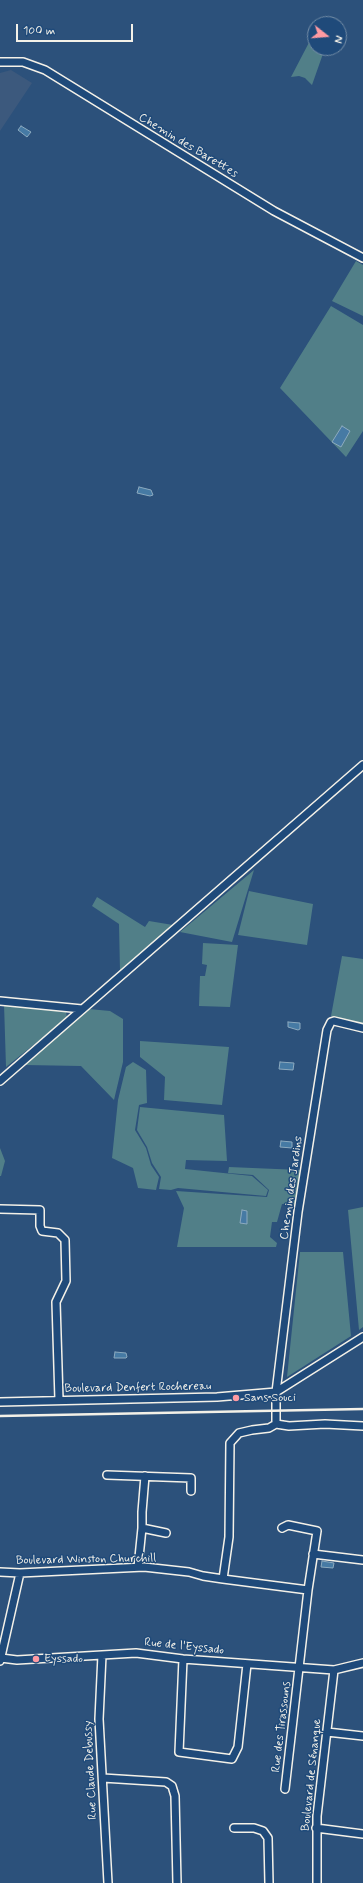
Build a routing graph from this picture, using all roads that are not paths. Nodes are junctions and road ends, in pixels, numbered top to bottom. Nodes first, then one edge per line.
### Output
1 (0, 62) edge
2 (363, 258) edge
3 (363, 765) edge
4 (0, 1001) edge
5 (82, 1009) junction
6 (363, 1028) edge
7 (0, 1081) edge
8 (0, 1209) edge
9 (363, 1337) edge
10 (276, 1392) junction
11 (59, 1400) junction
12 (0, 1402) edge
13 (276, 1424) junction
14 (363, 1426) edge
15 (107, 1475) dead end
16 (145, 1476) junction
17 (191, 1491) dead end
18 (142, 1528) junction
19 (282, 1528) dead end
20 (166, 1533) dead end
21 (313, 1554) junction
22 (363, 1560) edge
23 (138, 1567) junction
24 (0, 1572) edge
25 (20, 1573) junction
26 (223, 1579) junction
27 (308, 1590) junction
28 (102, 1655) junction
29 (182, 1659) junction
30 (1, 1660) edge
31 (363, 1663) edge
32 (247, 1664) junction
33 (300, 1667) junction
34 (334, 1670) junction
35 (327, 1732) junction
36 (363, 1736) edge
37 (103, 1778) junction
38 (285, 1789) dead end
39 (234, 1828) dead end
40 (316, 1828) junction
41 (363, 1834) edge
42 (108, 1883) edge
43 (177, 1883) edge
44 (269, 1883) edge
45 (317, 1883) edge

1 - 2 street, Chemin des Barettes
3 - 5 street
4 - 5 street
5 - 7 street
6 - 10 street, Chemin des Jardins
8 - 11 street
9 - 10 street
10 - 11 street, Boulevard Denfert Rochereau
10 - 13 street
11 - 12 street, Boulevard Denfert Rochereau
13 - 14 street
13 - 26 street
15 - 16 street
16 - 17 street
16 - 18 street
18 - 20 street
18 - 23 street
19 - 21 street, Rue des Tirassouns
21 - 22 street
21 - 27 street, Rue des Tirassouns
23 - 25 street, Boulevard Winston Churchill
23 - 26 street, Boulevard Winston Churchill
24 - 25 street, Boulevard Winston Churchill
25 - 30 street
26 - 27 street, Boulevard Winston Churchill
27 - 33 street, Rue des Tirassouns
28 - 29 street, Rue de l'Eyssado
28 - 30 street, Rue de l'Eyssado
28 - 37 street, Rue Claude Debussy
29 - 32 street, Rue de l'Eyssado
29 - 32 street
31 - 34 street, Rue de l'Eyssado
32 - 33 street, Rue de l'Eyssado
33 - 34 street, Rue de l'Eyssado
33 - 38 street, Rue des Tirassouns
34 - 35 street, Boulevard de Sénanque
35 - 36 street
35 - 40 street, Boulevard de Sénanque
37 - 42 street, Rue Claude Debussy
37 - 43 street
39 - 44 street
40 - 41 street
40 - 45 street, Boulevard de Sénanque

